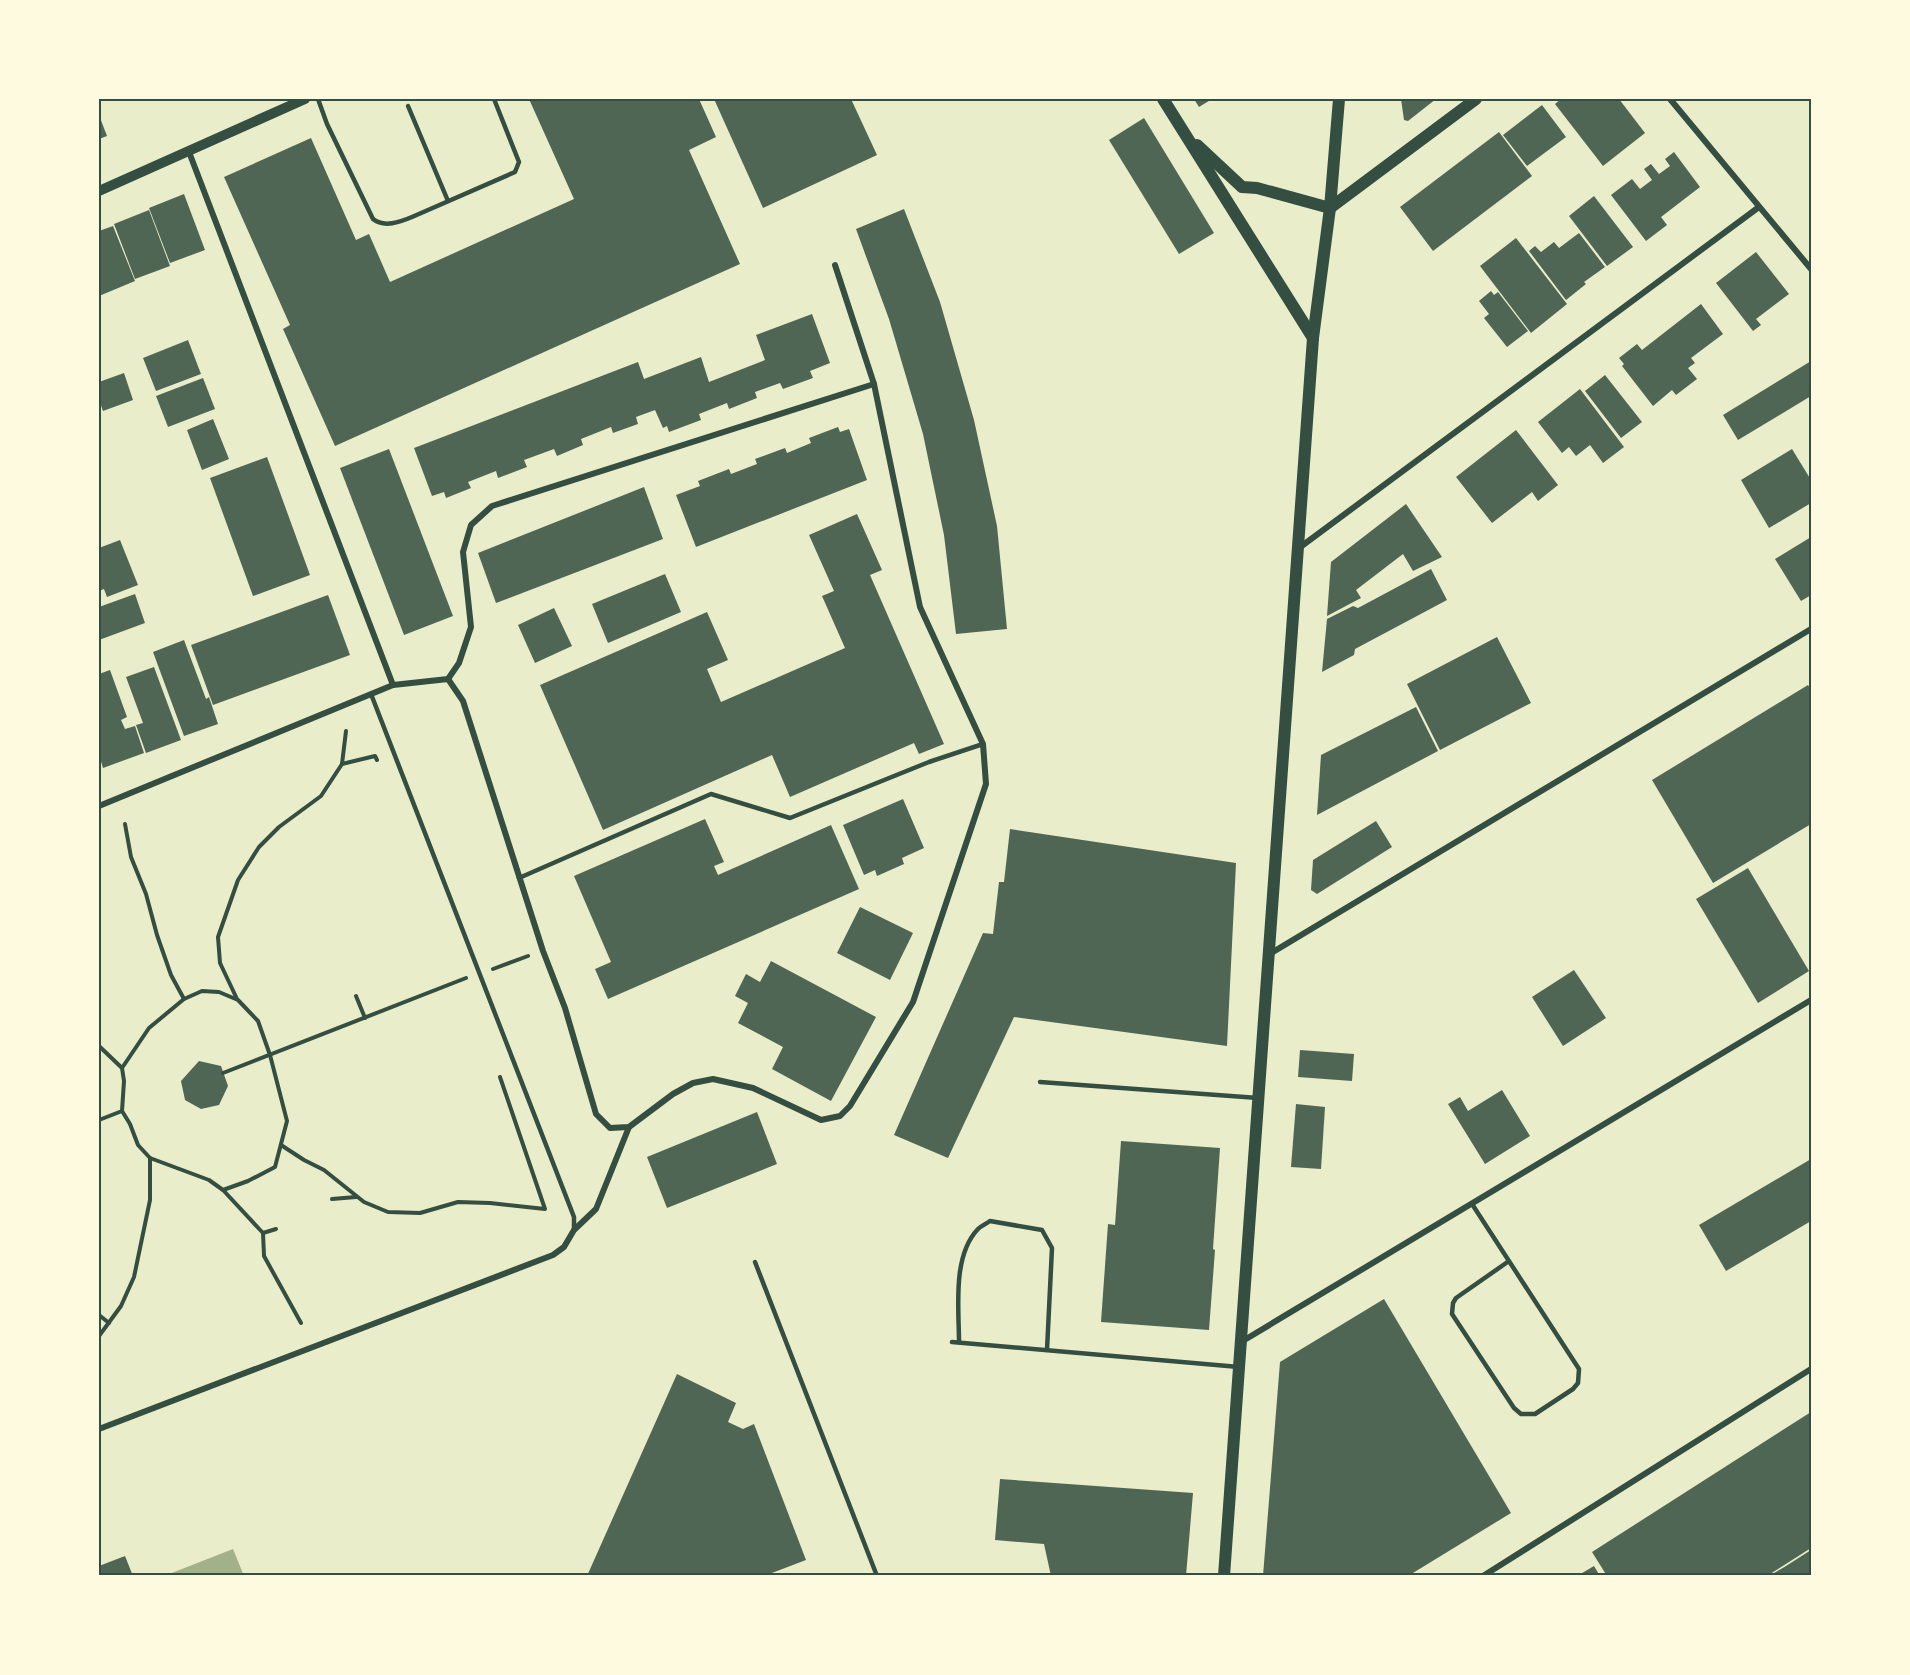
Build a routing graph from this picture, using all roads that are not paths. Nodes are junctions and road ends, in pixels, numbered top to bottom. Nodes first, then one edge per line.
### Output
1 (305, 99) edge
2 (318, 99) edge
3 (494, 99) edge
4 (1163, 99) edge
5 (1339, 99) edge
6 (1476, 99) edge
7 (1670, 99) edge
8 (408, 106) dead end
9 (1185, 134) junction
10 (189, 152) junction
11 (99, 191) edge
12 (448, 201) junction
13 (1759, 207) junction
14 (1330, 208) junction
15 (835, 265) dead end
16 (1811, 269) edge
17 (1313, 338) junction
18 (874, 384) junction
19 (1297, 549) junction
20 (1811, 629) edge
21 (448, 680) junction
22 (393, 685) junction
23 (371, 694) junction
24 (982, 744) junction
25 (99, 806) edge
26 (519, 878) junction
27 (1268, 955) junction
28 (1811, 1000) edge
29 (1040, 1082) dead end
30 (1258, 1098) junction
31 (629, 1127) junction
32 (1472, 1204) junction
33 (574, 1230) junction
34 (755, 1262) dead end
35 (1509, 1262) junction
36 (952, 1342) dead end
37 (959, 1342) junction
38 (1241, 1342) junction
39 (1047, 1350) junction
40 (1239, 1366) junction
41 (1811, 1369) edge
42 (99, 1429) edge
43 (877, 1576) edge
44 (1224, 1576) edge
45 (1483, 1576) edge

1 - 10 street
2 - 12 lane
3 - 12 lane
4 - 9 main road
5 - 14 main road
6 - 14 main road
7 - 13 street
8 - 12 lane
9 - 14 main road
9 - 17 main road
10 - 11 street
10 - 22 street
13 - 16 street
13 - 19 street
14 - 17 main road
15 - 18 street
17 - 19 main road
18 - 21 street
18 - 24 street
19 - 27 main road
20 - 27 street
21 - 22 street
21 - 26 street
22 - 23 street
23 - 25 street
23 - 33 lane
24 - 26 lane
24 - 31 street
26 - 31 street
27 - 30 main road
28 - 32 street
29 - 30 lane
30 - 38 main road
31 - 33 street
32 - 35 lane
32 - 38 street
33 - 42 street
34 - 43 lane
35 - 35 lane
36 - 37 lane
37 - 39 lane
37 - 39 lane
38 - 40 main road
39 - 40 lane
40 - 44 main road
41 - 45 street

